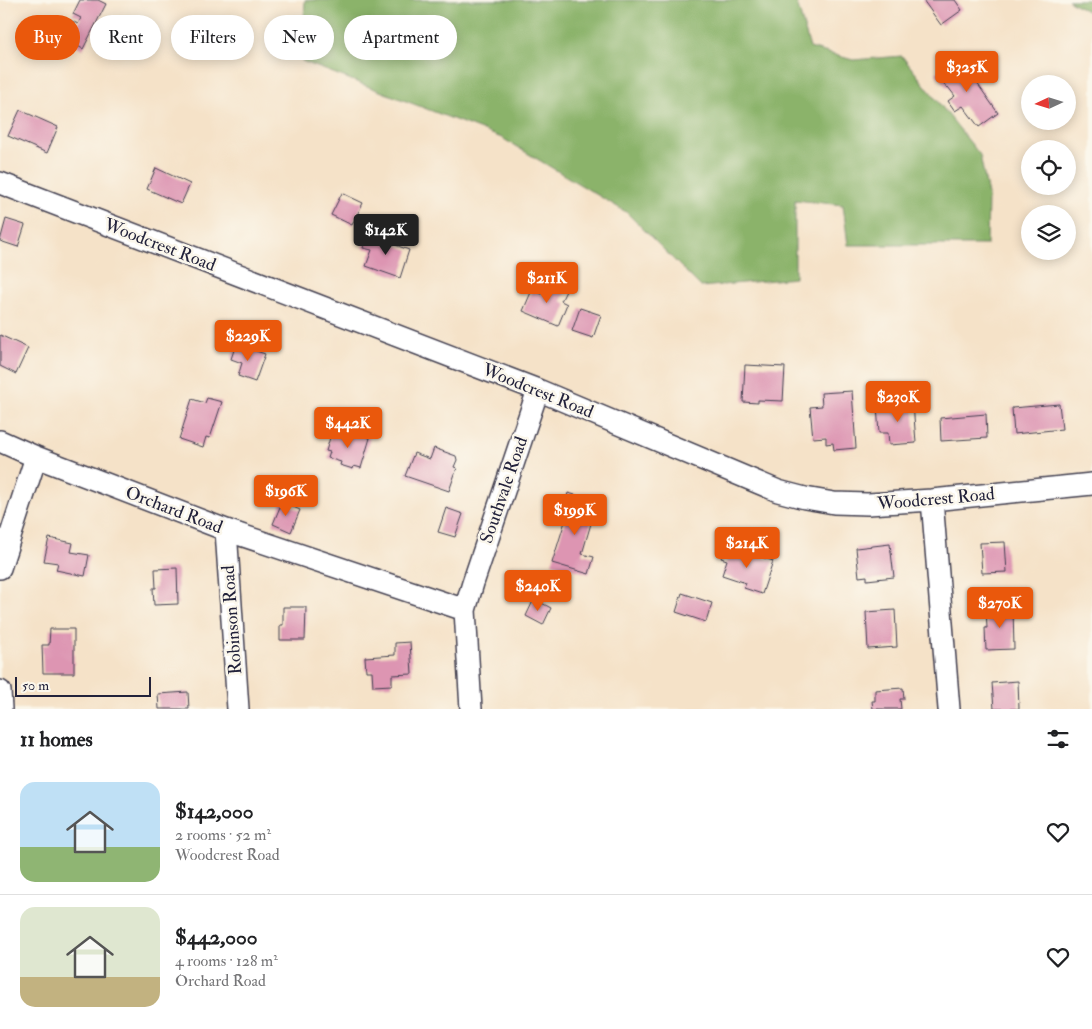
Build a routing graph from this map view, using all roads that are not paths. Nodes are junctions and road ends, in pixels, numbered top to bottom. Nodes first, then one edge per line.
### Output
1 (0, 183) edge
2 (538, 390) junction
3 (0, 441) edge
4 (36, 457) junction
5 (1092, 484) edge
6 (932, 500) junction
7 (226, 530) junction
8 (0, 568) edge
9 (465, 610) junction
10 (0, 691) edge
11 (1, 709) edge
12 (238, 709) edge
13 (472, 709) edge
14 (949, 709) edge

1 - 2 street, Woodcrest Road
2 - 6 street, Woodcrest Road
2 - 9 street, Southvale Road
3 - 4 street, Orchard Road
4 - 7 street, Orchard Road
4 - 8 street
5 - 6 street, Woodcrest Road
6 - 14 street
7 - 9 street, Orchard Road
7 - 12 street, Robinson Road
9 - 13 street, Southvale Road
10 - 11 street

